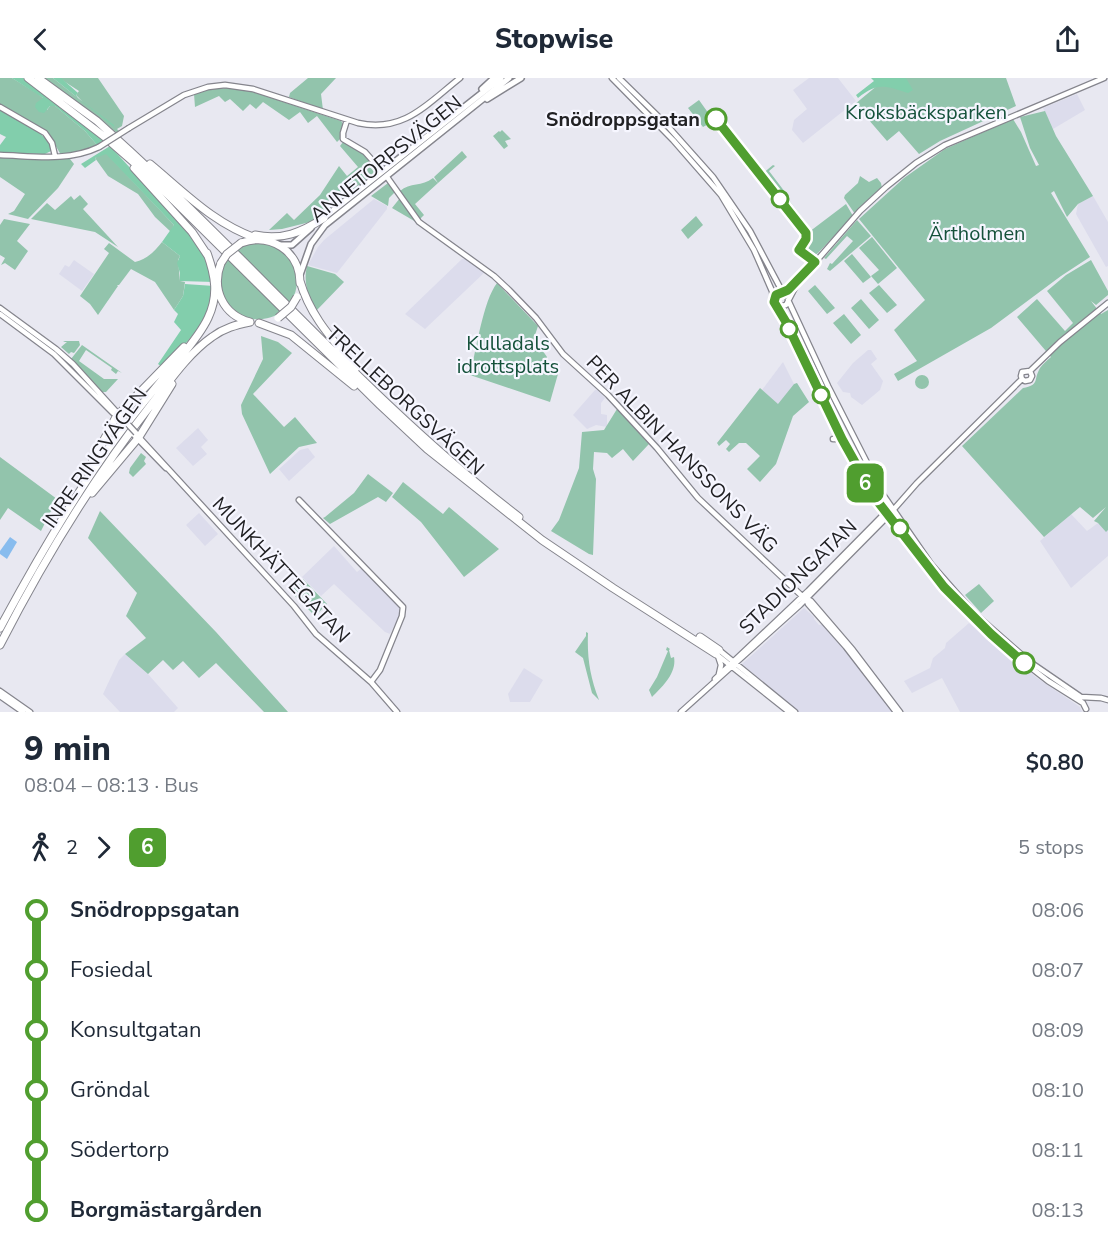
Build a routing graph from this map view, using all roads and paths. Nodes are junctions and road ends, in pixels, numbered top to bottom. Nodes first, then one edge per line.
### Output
1 (28, 78) edge
2 (38, 78) edge
3 (460, 78) edge
4 (494, 78) edge
5 (501, 78) edge
6 (509, 78) edge
7 (521, 78) edge
8 (612, 78) edge
9 (620, 78) edge
10 (1104, 78) edge
11 (0, 107) edge
12 (347, 120) junction
13 (454, 122) junction
14 (92, 126) junction
15 (439, 127) junction
16 (110, 132) junction
17 (681, 144) junction
18 (687, 151) junction
19 (0, 155) edge
20 (55, 156) junction
21 (381, 170) dead end
22 (387, 177) dead end
23 (198, 205) junction
24 (324, 218) junction
25 (258, 239) junction
26 (280, 245) junction
27 (207, 253) junction
28 (300, 279) junction
29 (798, 282) junction
30 (217, 285) junction
31 (778, 286) junction
32 (791, 286) junction
33 (784, 293) junction
34 (774, 298) junction
35 (788, 299) junction
36 (1108, 303) edge
37 (777, 307) junction
38 (0, 308) edge
39 (0, 314) edge
40 (208, 318) junction
41 (255, 323) junction
42 (215, 335) junction
43 (374, 391) junction
44 (380, 405) junction
45 (120, 418) junction
46 (136, 436) junction
47 (833, 439) dead end
48 (842, 439) junction
49 (299, 500) dead end
50 (881, 506) junction
51 (893, 509) junction
52 (888, 514) junction
53 (63, 517) junction
54 (882, 517) junction
55 (67, 526) junction
56 (804, 598) junction
57 (0, 628) edge
58 (0, 645) edge
59 (746, 649) junction
60 (719, 652) junction
61 (733, 664) junction
62 (718, 675) junction
63 (371, 682) junction
64 (710, 685) junction
65 (1, 694) edge
66 (1096, 698) junction
67 (1107, 698) edge
68 (1086, 710) edge
69 (23, 712) edge
70 (30, 712) edge
71 (397, 712) edge
72 (681, 712) edge
73 (789, 712) edge
74 (795, 712) edge
75 (898, 712) edge

1 - 14 highway, TRELLEBORGSVÄGEN
2 - 16 highway, TRELLEBORGSVÄGEN
3 - 12 main road
4 - 15 main road
5 - 15 main road, ANNETORPSVÄGEN
6 - 13 main road, ANNETORPSVÄGEN
7 - 13 main road
8 - 17 main road
9 - 17 main road
10 - 29 main road
11 - 20 main road
12 - 20 main road, bridge
12 - 21 main road
13 - 28 main road, ANNETORPSVÄGEN
14 - 27 highway
14 - 44 highway, TRELLEBORGSVÄGEN
15 - 24 main road, ANNETORPSVÄGEN
16 - 23 highway
16 - 43 highway, TRELLEBORGSVÄGEN
17 - 18 main road
18 - 31 main road
18 - 34 main road
19 - 20 main road
22 - 56 main road, PER ALBIN HANSSONS VÄG
23 - 24 highway
23 - 25 highway
24 - 26 main road, ANNETORPSVÄGEN
25 - 26 highway
25 - 30 highway, bridge
26 - 28 highway
27 - 30 highway
27 - 40 highway
28 - 41 highway, bridge
28 - 43 highway
29 - 32 main road
29 - 35 main road
30 - 40 highway
30 - 41 highway
31 - 32 main road
31 - 33 main road
32 - 33 main road
33 - 34 main road
33 - 35 main road
34 - 37 main road
35 - 37 main road
35 - 51 main road
36 - 51 main road, STADIONGATAN
37 - 48 main road
38 - 45 main road, MUNKHÄTTEGATAN
39 - 45 main road, MUNKHÄTTEGATAN
40 - 45 highway
40 - 53 highway, INRE RINGVÄGEN
41 - 42 highway, INRE RINGVÄGEN
41 - 44 highway
42 - 46 highway
42 - 55 highway, INRE RINGVÄGEN
43 - 60 highway, TRELLEBORGSVÄGEN
44 - 60 highway, TRELLEBORGSVÄGEN
45 - 46 main road, MUNKHÄTTEGATAN, bridge
45 - 53 highway
46 - 55 highway
46 - 63 main road, MUNKHÄTTEGATAN
47 - 48 main road
48 - 50 main road
49 - 63 main road
50 - 52 main road
50 - 54 main road
51 - 52 main road, STADIONGATAN
51 - 66 main road
52 - 54 main road, STADIONGATAN
52 - 56 main road, STADIONGATAN
52 - 68 main road
53 - 57 highway, INRE RINGVÄGEN
54 - 56 main road, STADIONGATAN
55 - 58 highway, INRE RINGVÄGEN
56 - 59 main road, STADIONGATAN
56 - 61 main road, STADIONGATAN
56 - 75 main road, PER ALBIN HANSSONS VÄG
59 - 60 main road
59 - 61 main road, STADIONGATAN
60 - 61 main road, TRELLEBORGSVÄGEN
60 - 62 main road
61 - 62 main road
61 - 64 main road
61 - 73 main road, TRELLEBORGSVÄGEN
61 - 74 main road, TRELLEBORGSVÄGEN
62 - 64 main road
63 - 71 main road, MUNKHÄTTEGATAN
64 - 72 main road
65 - 69 main road
65 - 70 main road
66 - 67 main road
66 - 68 main road

